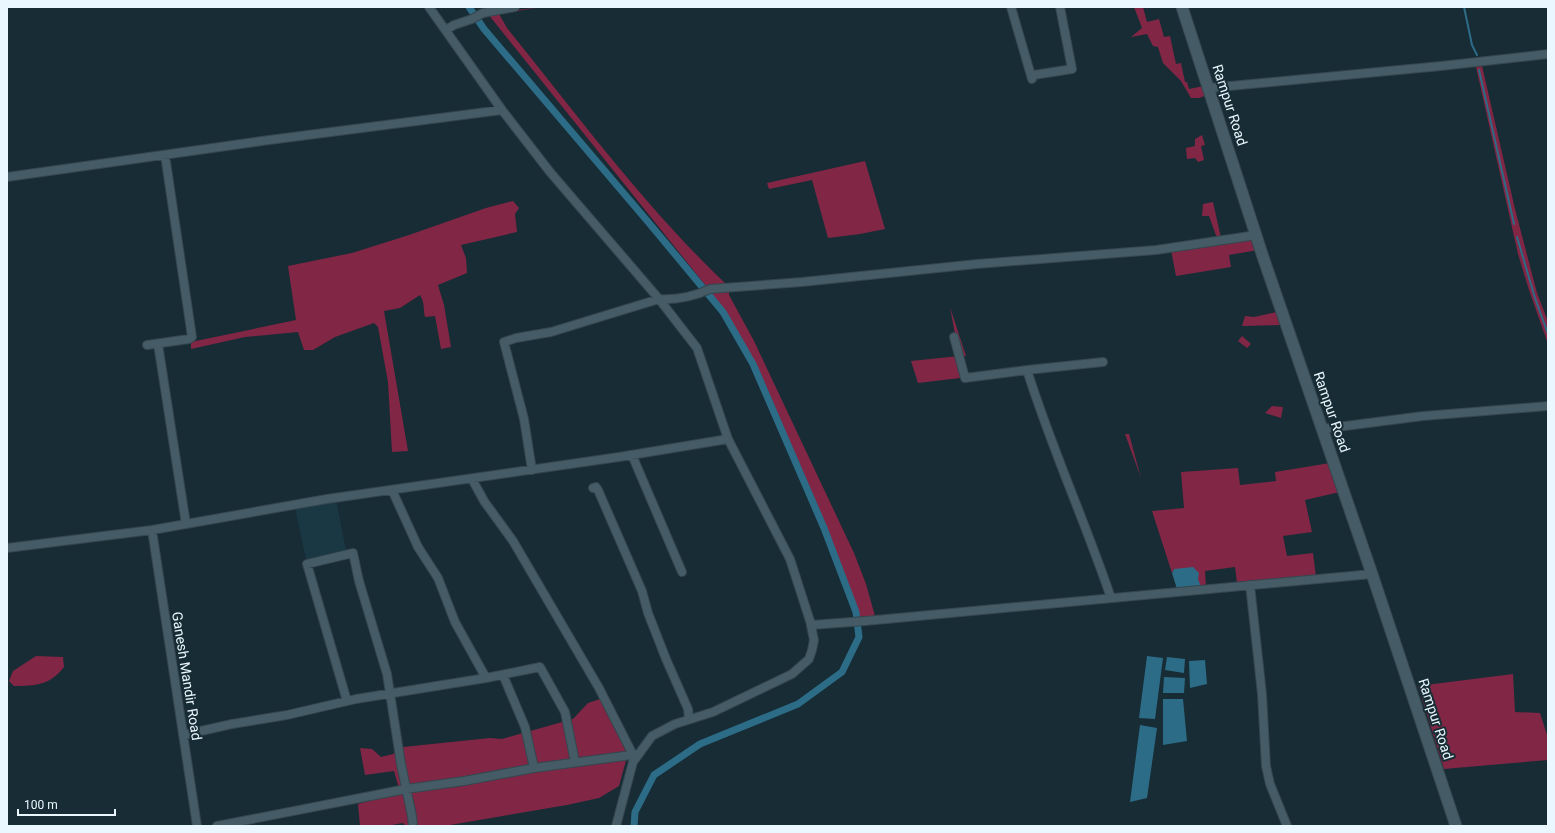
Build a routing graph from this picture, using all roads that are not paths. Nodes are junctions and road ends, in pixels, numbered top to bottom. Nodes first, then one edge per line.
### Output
1 (429, 7) edge
2 (515, 7) edge
3 (1011, 7) edge
4 (1060, 7) edge
5 (1182, 7) edge
6 (486, 10) edge
7 (446, 30) junction
8 (1548, 54) edge
9 (1209, 88) junction
10 (502, 110) junction
11 (165, 154) junction
12 (7, 177) edge
13 (1257, 235) junction
14 (659, 299) junction
15 (954, 337) dead end
16 (158, 344) junction
17 (147, 345) dead end
18 (1103, 362) dead end
19 (1027, 370) junction
20 (1548, 406) edge
21 (1322, 429) junction
22 (728, 439) junction
23 (632, 455) junction
24 (532, 470) junction
25 (472, 478) junction
26 (593, 488) dead end
27 (392, 490) junction
28 (186, 524) junction
29 (152, 530) junction
30 (7, 548) edge
31 (682, 572) dead end
32 (1372, 574) junction
33 (1250, 585) junction
34 (1111, 598) junction
35 (811, 625) junction
36 (503, 675) junction
37 (486, 678) junction
38 (390, 693) junction
39 (346, 701) junction
40 (689, 719) junction
41 (183, 735) junction
42 (636, 755) junction
43 (575, 762) junction
44 (534, 768) junction
45 (406, 788) junction
46 (197, 826) edge
47 (217, 826) edge
48 (412, 826) edge
49 (616, 826) edge
50 (1287, 826) edge
51 (1456, 826) edge

1 - 7 street
2 - 6 street
3 - 4 street
5 - 9 main road, Rampur Road
6 - 7 street
7 - 10 street
8 - 9 street
9 - 13 main road, Rampur Road
10 - 11 street
10 - 14 street
11 - 12 street
11 - 16 street
13 - 14 street
13 - 21 main road, Rampur Road
14 - 22 street
14 - 24 street
15 - 19 street
16 - 17 street
16 - 28 street
18 - 19 street
19 - 34 street
20 - 21 street
21 - 32 main road, Rampur Road
22 - 23 street
22 - 35 street
23 - 24 street
23 - 31 street
24 - 25 street
25 - 27 street
25 - 42 street
26 - 40 street
27 - 28 street
27 - 37 street
28 - 29 street
29 - 30 street
29 - 41 street, Ganesh Mandir Road
32 - 33 street
32 - 51 main road, Rampur Road
33 - 34 street
33 - 50 street
34 - 35 street
35 - 40 street
36 - 37 street
36 - 43 street
36 - 44 street
37 - 38 street
38 - 39 street
38 - 39 street
38 - 45 street
39 - 41 street
40 - 42 street
41 - 46 street, Ganesh Mandir Road
42 - 43 street
42 - 49 street
43 - 44 street
44 - 45 street
45 - 47 street
45 - 48 street

